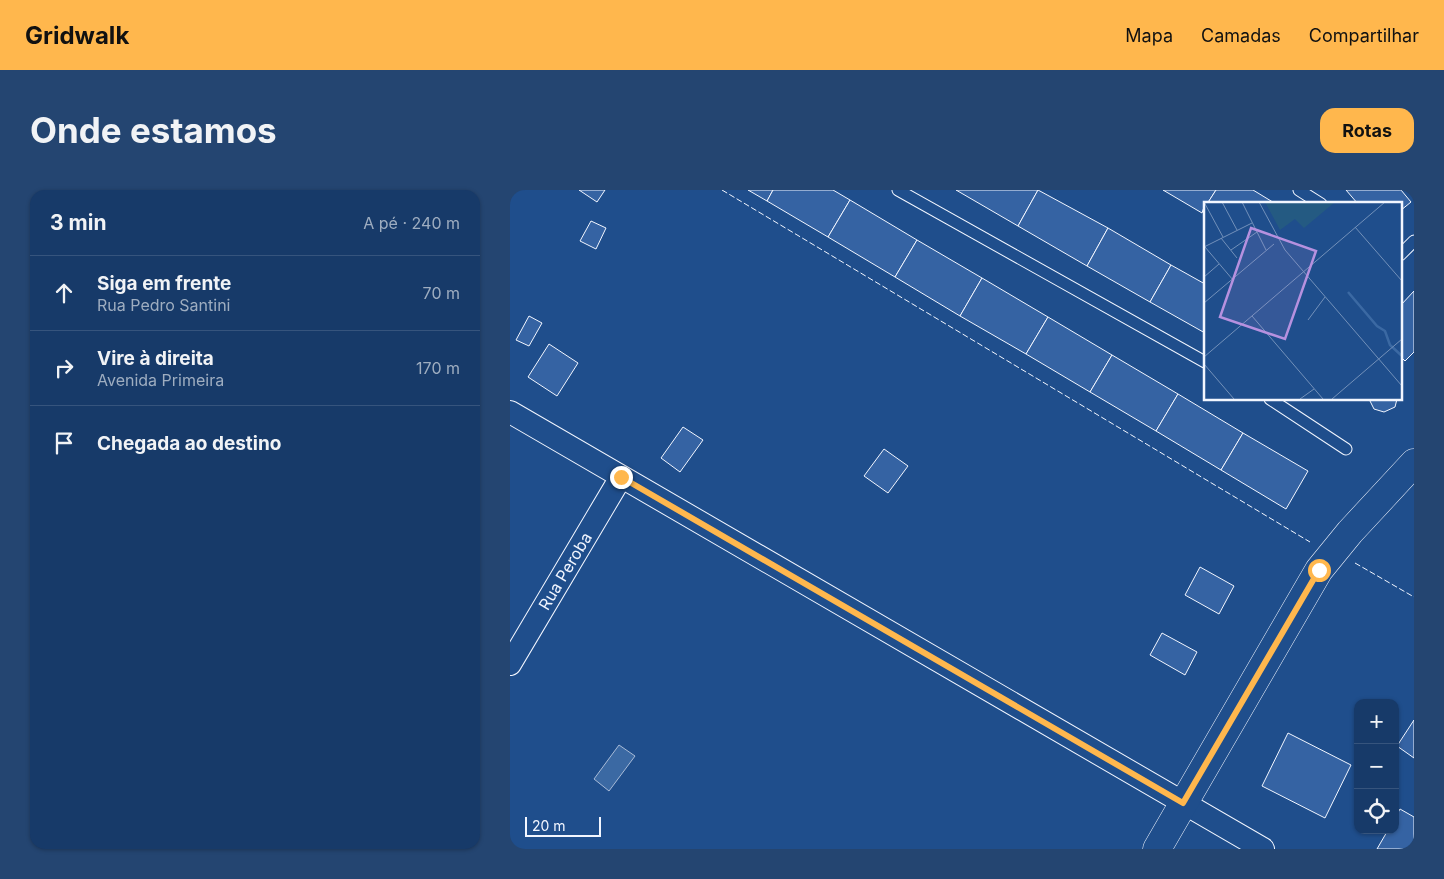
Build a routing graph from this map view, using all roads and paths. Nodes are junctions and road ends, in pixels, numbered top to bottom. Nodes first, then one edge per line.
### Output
1 (898, 190) edge
2 (1298, 190) edge
3 (1318, 202) edge
4 (1414, 241) edge
5 (1402, 252) edge
6 (1204, 361) edge
7 (1272, 400) edge
8 (510, 412) edge
9 (1346, 449) dead end
10 (1414, 463) edge
11 (621, 477) junction
12 (510, 664) edge
13 (1183, 803) junction
14 (1156, 849) edge
15 (1263, 849) edge

1 - 6 lane
2 - 3 lane
4 - 5 lane
7 - 9 lane
8 - 11 street
10 - 13 street
11 - 12 street, Rua Peroba
11 - 13 street
13 - 14 street
13 - 15 street

